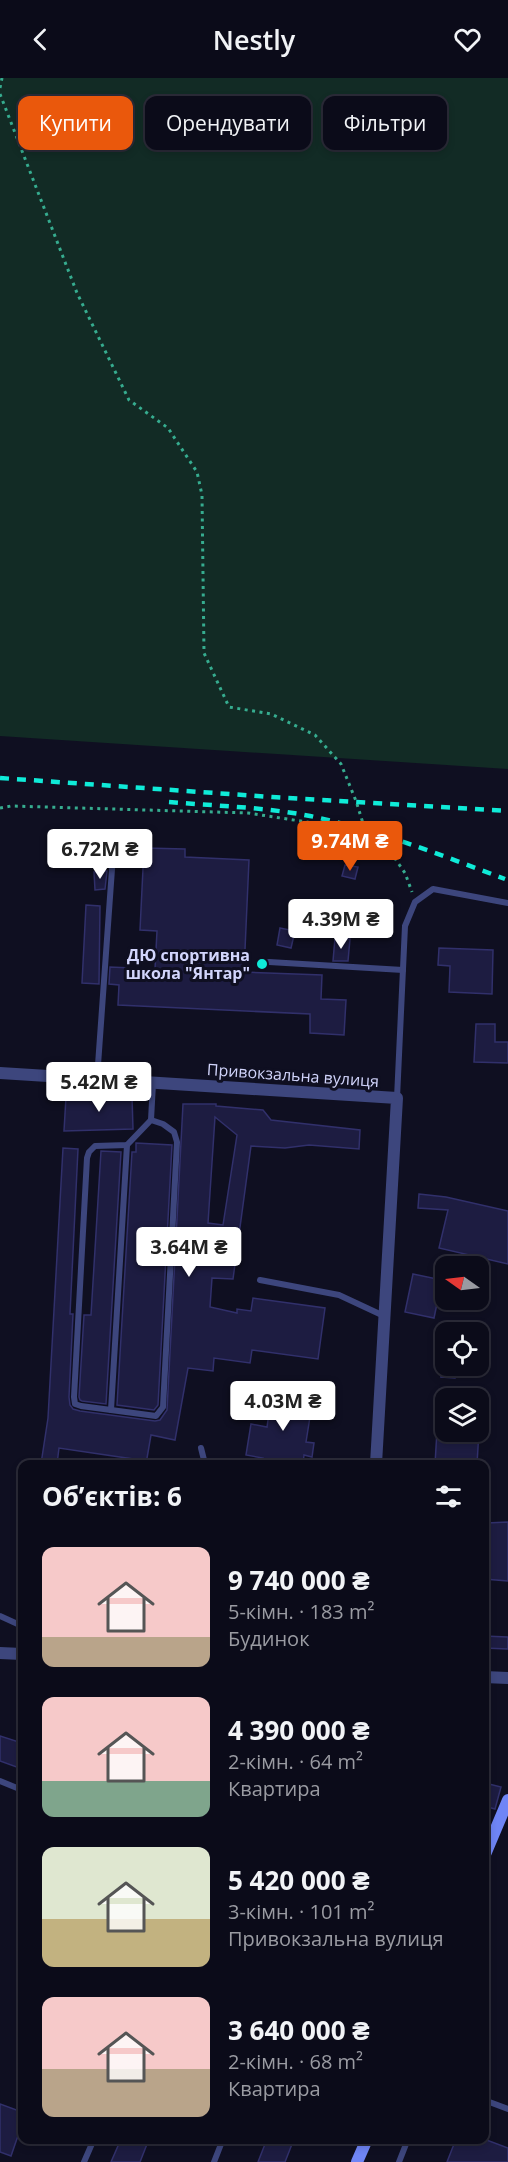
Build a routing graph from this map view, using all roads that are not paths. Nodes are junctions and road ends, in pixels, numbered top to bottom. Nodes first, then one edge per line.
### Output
1 (114, 841) dead end
2 (508, 903) edge
3 (269, 962) dead end
4 (403, 970) junction
5 (0, 1073) edge
6 (97, 1079) junction
7 (153, 1083) junction
8 (397, 1098) junction
9 (151, 1120) junction
10 (128, 1145) junction
11 (260, 1280) dead end
12 (385, 1316) junction
13 (111, 1410) junction
14 (201, 1448) dead end
15 (204, 1460) edge
16 (376, 1460) edge
17 (0, 1616) edge
18 (18, 1624) edge
19 (0, 1653) edge
20 (18, 1654) edge
21 (489, 1677) edge
22 (508, 1678) edge
23 (0, 1781) edge
24 (18, 1788) edge
25 (508, 1800) edge
26 (489, 1845) edge
27 (489, 2102) edge
28 (508, 2109) edge
29 (92, 2144) edge
30 (221, 2144) edge
31 (365, 2144) edge
32 (406, 2144) edge
33 (84, 2162) edge
34 (214, 2162) edge
35 (357, 2162) edge
36 (399, 2162) edge

1 - 6 lane
2 - 4 lane
3 - 4 lane
4 - 8 lane
5 - 6 street, Привокзальна вулиця
6 - 7 street, Привокзальна вулиця
7 - 8 street, Привокзальна вулиця
7 - 9 lane
8 - 12 street, Привокзальна вулиця
9 - 10 lane
9 - 13 lane
10 - 13 lane
10 - 13 lane
11 - 12 lane
12 - 16 street, Привокзальна вулиця
14 - 15 lane
17 - 18 lane
19 - 20 street
21 - 22 street
23 - 24 lane
25 - 26 street
27 - 28 lane
29 - 33 lane
30 - 34 lane
31 - 35 street
32 - 36 lane

